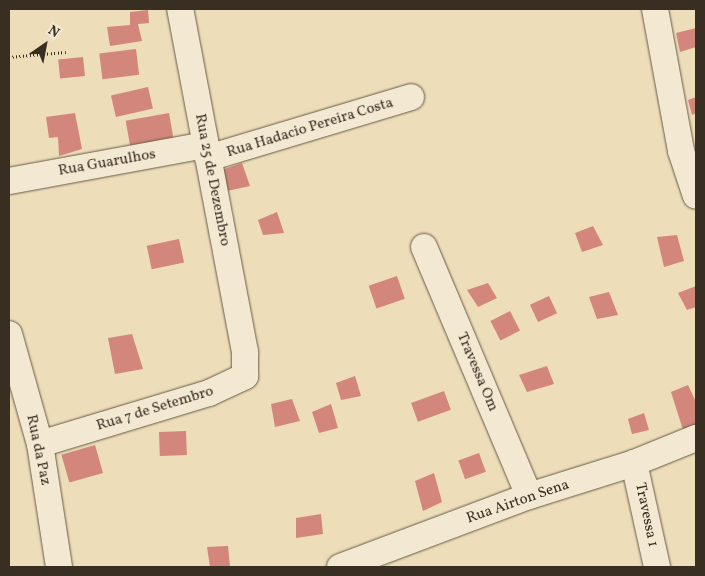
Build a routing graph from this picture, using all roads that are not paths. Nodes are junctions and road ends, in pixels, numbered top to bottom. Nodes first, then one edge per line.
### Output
1 (180, 9) edge
2 (655, 9) edge
3 (411, 97) dead end
4 (206, 152) junction
5 (9, 181) edge
6 (696, 196) edge
7 (424, 247) dead end
8 (9, 334) edge
9 (246, 352) joint
10 (696, 438) edge
11 (40, 444) junction
12 (634, 463) junction
13 (529, 496) junction
14 (59, 567) edge
15 (340, 567) edge
16 (657, 567) edge

1 - 4 street, Rua 25 de Dezembro
2 - 6 street
3 - 4 street, Rua Hadacio Pereira Costa
4 - 5 street, Rua Guarulhos
4 - 9 street, Rua 25 de Dezembro
7 - 13 street, Travessa Om
8 - 11 street, Rua da Paz
9 - 11 street, Rua 7 de Setembro
10 - 12 street, Rua Airton Sena
11 - 14 street, Rua da Paz
12 - 13 street, Rua Airton Sena
12 - 16 street, Travessa 1
13 - 15 street, Rua Airton Sena

